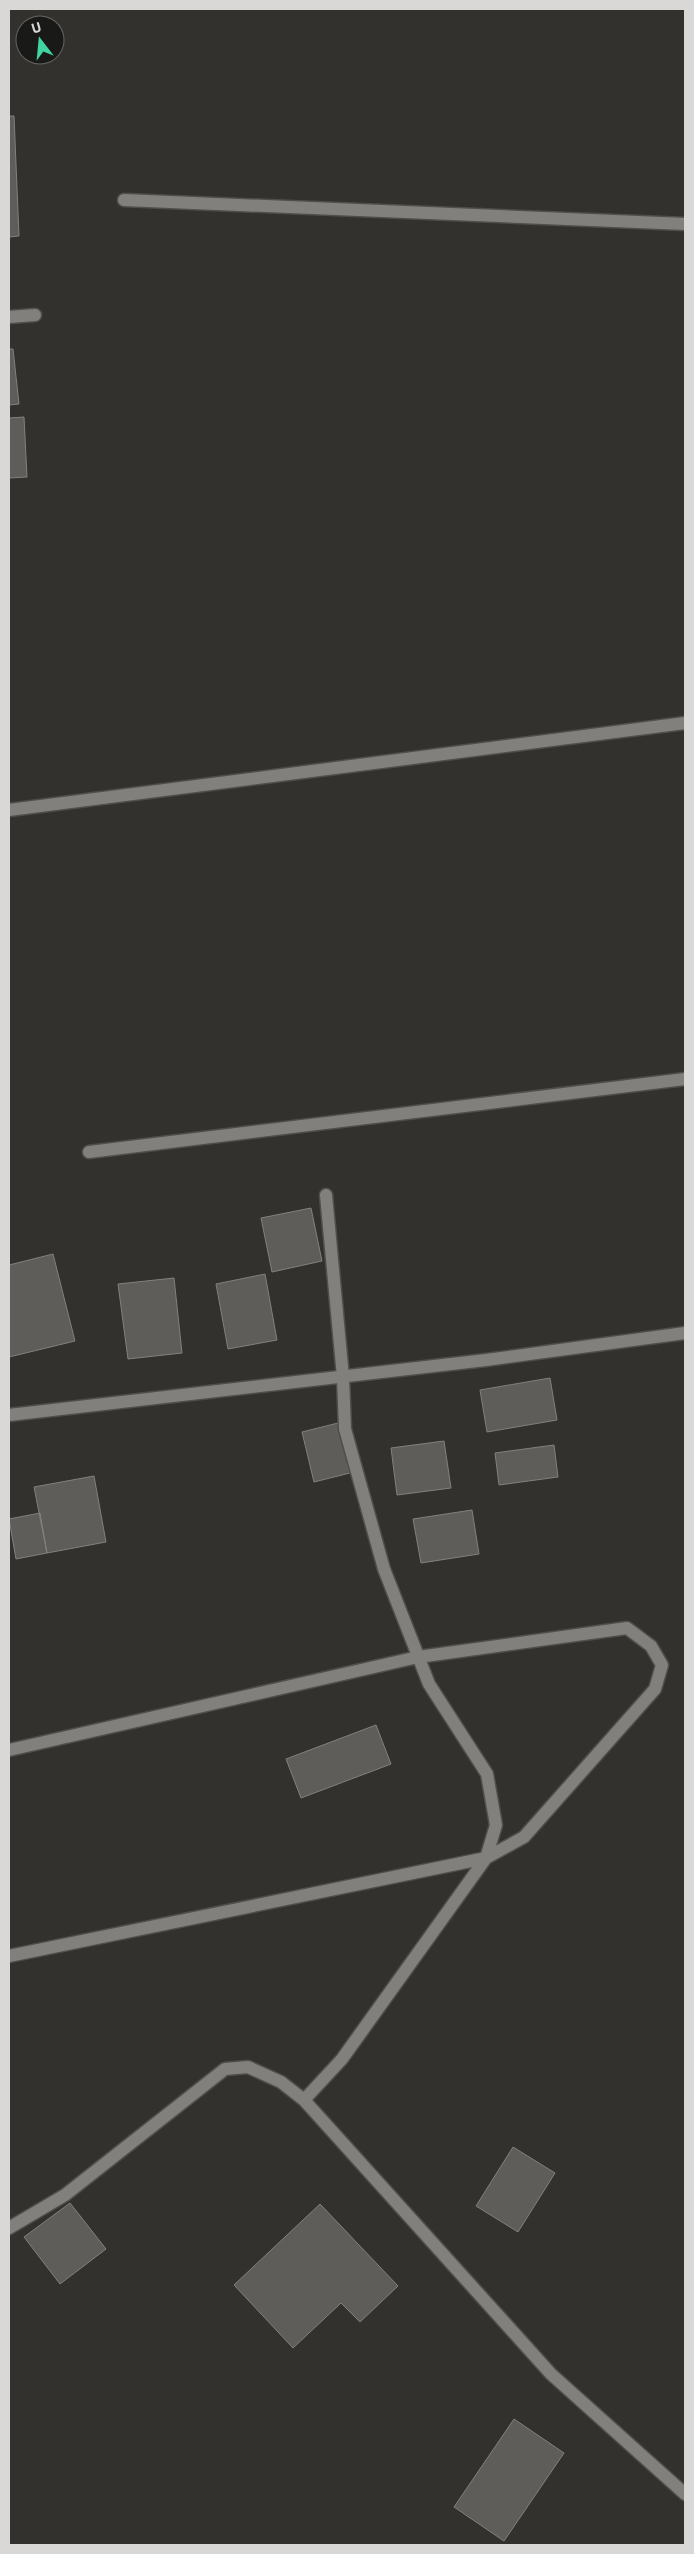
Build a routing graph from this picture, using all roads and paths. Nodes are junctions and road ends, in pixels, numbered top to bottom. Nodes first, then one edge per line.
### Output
1 (124, 200) dead end
2 (685, 224) edge
3 (35, 315) dead end
4 (9, 317) edge
5 (685, 723) edge
6 (9, 810) edge
7 (685, 1079) edge
8 (89, 1152) dead end
9 (326, 1195) dead end
10 (685, 1333) edge
11 (343, 1377) junction
12 (9, 1414) edge
13 (418, 1658) junction
14 (9, 1750) edge
15 (486, 1858) junction
16 (9, 1956) edge
17 (304, 2100) junction
18 (9, 2228) edge
19 (685, 2494) edge

1 - 2 street
3 - 4 street
5 - 6 street
7 - 8 street
9 - 11 street
10 - 11 street
11 - 12 street
11 - 13 street
13 - 14 street
13 - 15 street
13 - 15 street
15 - 16 street
15 - 17 street
17 - 18 street
17 - 19 street

